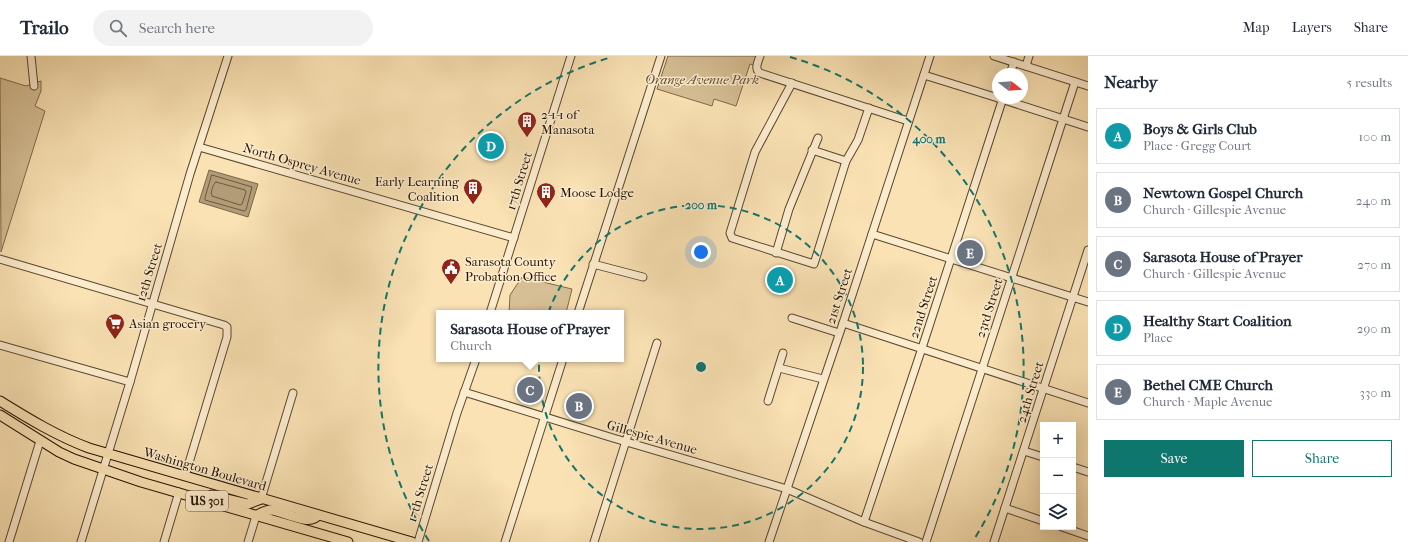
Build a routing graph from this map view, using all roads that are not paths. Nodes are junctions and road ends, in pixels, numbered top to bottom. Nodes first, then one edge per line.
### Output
1 (31, 56) edge
2 (228, 56) edge
3 (571, 56) edge
4 (660, 56) edge
5 (760, 56) edge
6 (930, 56) edge
7 (994, 56) edge
8 (1028, 56) edge
9 (1014, 62) junction
10 (1026, 66) junction
11 (1012, 68) edge
12 (924, 75) junction
13 (1075, 82) junction
14 (792, 83) junction
15 (34, 86) dead end
16 (1088, 86) edge
17 (992, 96) edge
18 (998, 104) edge
19 (1018, 104) edge
20 (869, 108) junction
21 (1063, 119) junction
22 (908, 121) junction
23 (1088, 127) edge
24 (818, 138) dead end
25 (199, 147) junction
26 (812, 150) junction
27 (846, 161) junction
28 (872, 234) junction
29 (514, 238) junction
30 (1088, 250) edge
31 (776, 253) junction
32 (0, 259) edge
33 (951, 259) junction
34 (594, 264) junction
35 (643, 277) dead end
36 (1012, 278) junction
37 (1073, 298) junction
38 (1088, 302) edge
39 (152, 303) junction
40 (491, 310) edge
41 (579, 310) edge
42 (792, 318) dead end
43 (843, 323) junction
44 (839, 332) junction
45 (657, 343) dead end
46 (0, 345) edge
47 (922, 348) junction
48 (782, 353) dead end
49 (475, 362) edge
50 (562, 362) edge
51 (778, 368) junction
52 (982, 368) junction
53 (823, 379) junction
54 (130, 382) junction
55 (1043, 388) junction
56 (464, 392) junction
57 (293, 393) dead end
58 (0, 401) edge
59 (768, 402) dead end
60 (1088, 403) edge
61 (0, 415) edge
62 (545, 418) junction
63 (40, 441) junction
64 (626, 441) junction
65 (1024, 451) junction
66 (107, 454) junction
67 (1040, 456) edge
68 (1076, 468) edge
69 (102, 470) junction
70 (1088, 472) edge
71 (184, 476) junction
72 (787, 489) junction
73 (179, 492) junction
74 (261, 499) junction
75 (202, 500) junction
76 (1005, 508) junction
77 (318, 515) junction
78 (256, 516) junction
79 (1040, 520) edge
80 (864, 522) junction
81 (1071, 530) edge
82 (1088, 536) edge
83 (334, 540) edge
84 (9, 542) edge
85 (81, 542) edge
86 (164, 542) edge
87 (248, 542) edge
88 (348, 542) edge
89 (412, 542) edge
90 (418, 542) edge
91 (505, 542) edge
92 (594, 542) edge
93 (769, 542) edge
94 (919, 542) edge
95 (926, 542) edge
96 (994, 542) edge

1 - 15 street
2 - 25 street, 12th Street
3 - 29 street, 17th Street
4 - 34 street
5 - 14 street
6 - 12 street, 21st Street
7 - 9 street
8 - 10 street
9 - 10 street
9 - 11 street
10 - 13 street
12 - 17 street
12 - 22 street, 21st Street
13 - 16 street
13 - 21 street, 23rd Street
14 - 20 street
14 - 31 street
18 - 33 street, 22nd Street
19 - 21 street
20 - 22 street
20 - 27 street
21 - 23 street
21 - 36 street, 23rd Street
22 - 28 street, 21st Street
24 - 26 street
25 - 29 street, North Osprey Avenue
25 - 39 street, 12th Street
26 - 27 street
26 - 31 street
27 - 31 street
28 - 33 street
28 - 43 street, 21st Street
29 - 40 street, 17th Street
30 - 37 street, 24th Street
32 - 39 street
33 - 36 street
33 - 47 street, 22nd Street
34 - 35 street
34 - 41 street
36 - 37 street
36 - 52 street, 23rd Street
37 - 38 street
37 - 55 street, 24th Street
39 - 54 street, 12th Street
39 - 71 street
42 - 44 street
43 - 44 street, 21st Street
43 - 47 street
44 - 53 street, 21st Street
45 - 64 street
46 - 54 street
47 - 52 street
47 - 80 street, 22nd Street
48 - 51 street
49 - 56 street, 17th Street
50 - 62 street
51 - 53 street
51 - 59 street
52 - 55 street
52 - 95 street, 23rd Street
53 - 72 street, 21st Street
54 - 66 street, 12th Street
55 - 60 street
55 - 65 street, 24th Street
56 - 62 street, Gillespie Avenue
56 - 90 street, 17th Street
57 - 74 street
58 - 66 main road, Washington Boulevard / US 301
61 - 63 main road, US 301
62 - 64 street, Gillespie Avenue
62 - 91 street
63 - 69 main road, US 301
63 - 84 street
64 - 72 street, Gillespie Avenue
64 - 92 street
65 - 67 street
65 - 76 street, 24th Street
66 - 69 street, 12th Street
66 - 71 main road, Washington Boulevard / US 301
68 - 70 street
69 - 73 main road, US 301
69 - 85 street, 12th Street
71 - 74 main road, Washington Boulevard / US 301
72 - 80 street, Gillespie Avenue
72 - 93 street, 21st Street
73 - 75 main road, US 301
73 - 86 street
74 - 75 main road
74 - 77 main road, Washington Boulevard / US 301
75 - 78 main road, US 301
76 - 79 street
76 - 96 street, 24th Street
77 - 78 main road
77 - 89 main road, Washington Boulevard / US 301
78 - 83 main road, US 301
78 - 87 street
80 - 94 street, Gillespie Avenue
81 - 82 street
83 - 88 main road, US 301

